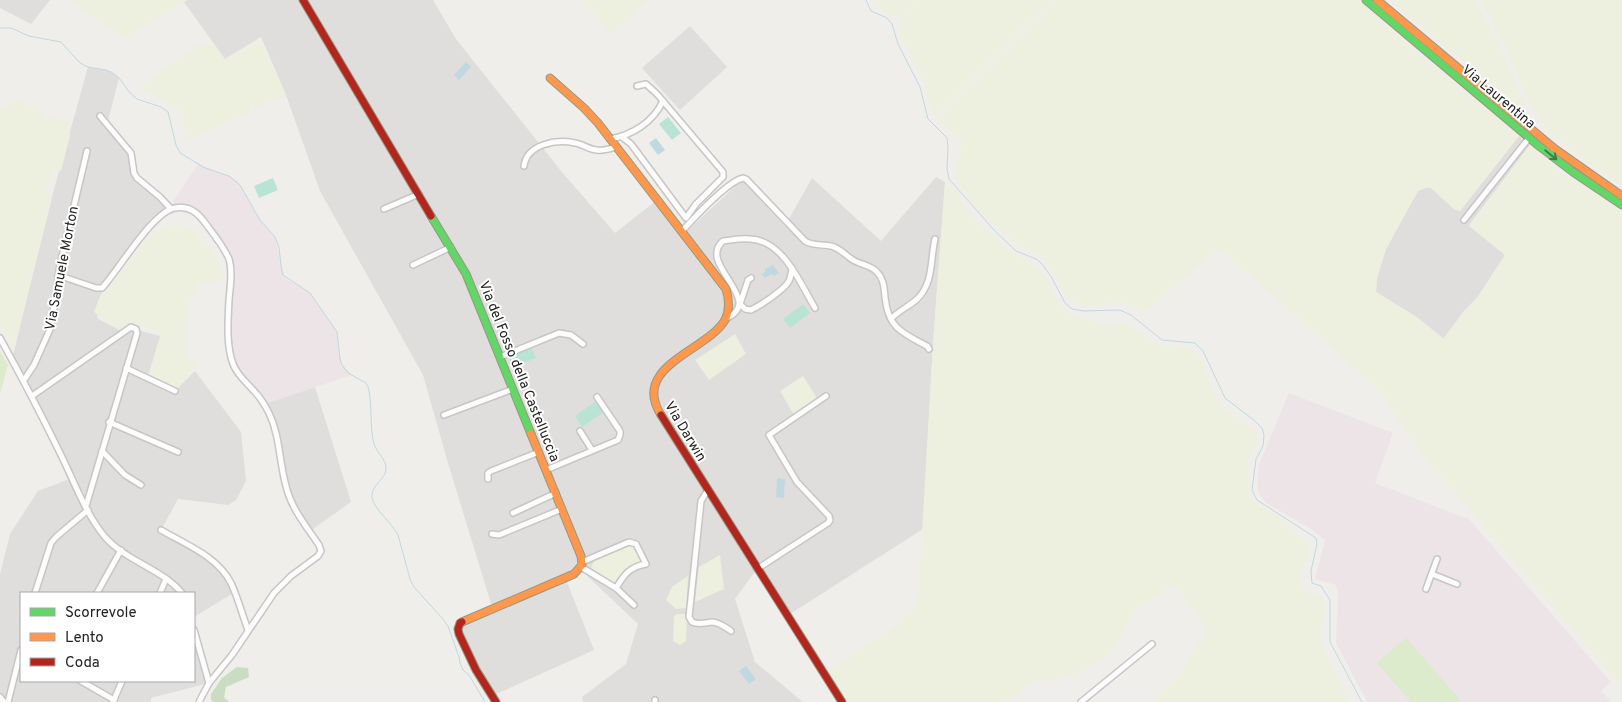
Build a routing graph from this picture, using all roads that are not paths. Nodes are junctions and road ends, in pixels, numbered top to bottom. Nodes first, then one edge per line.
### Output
1 (303, 0) edge
2 (1366, 0) edge
3 (1376, 0) edge
4 (550, 78) dead end
5 (637, 86) dead end
6 (663, 101) junction
7 (100, 116) dead end
8 (622, 137) junction
9 (1529, 138) junction
10 (610, 139) junction
11 (616, 147) junction
12 (87, 151) dead end
13 (524, 166) dead end
14 (419, 194) junction
15 (1622, 196) edge
16 (1622, 205) edge
17 (171, 209) junction
18 (384, 209) dead end
19 (1464, 220) dead end
20 (682, 231) junction
21 (935, 239) dead end
22 (451, 247) junction
23 (413, 265) dead end
24 (792, 269) junction
25 (58, 275) junction
26 (751, 278) dead end
27 (740, 304) junction
28 (815, 308) dead end
29 (887, 310) junction
30 (899, 311) junction
31 (891, 319) junction
32 (725, 320) junction
33 (0, 338) edge
34 (583, 344) dead end
35 (929, 349) dead end
36 (500, 357) junction
37 (126, 368) junction
38 (24, 380) junction
39 (513, 388) junction
40 (175, 391) dead end
41 (32, 396) junction
42 (826, 396) dead end
43 (597, 397) dead end
44 (444, 415) dead end
45 (110, 422) junction
46 (580, 431) dead end
47 (592, 450) junction
48 (102, 451) junction
49 (178, 452) dead end
50 (539, 452) junction
51 (546, 470) junction
52 (488, 479) dead end
53 (141, 485) dead end
54 (708, 490) junction
55 (556, 493) junction
56 (87, 508) junction
57 (562, 509) junction
58 (513, 513) dead end
59 (161, 530) dead end
60 (492, 534) dead end
61 (121, 550) junction
62 (1437, 560) dead end
63 (582, 564) junction
64 (757, 569) junction
65 (1432, 574) junction
66 (166, 579) junction
67 (1457, 584) dead end
68 (616, 588) junction
69 (1426, 589) dead end
70 (36, 592) edge
71 (98, 592) edge
72 (160, 592) edge
73 (181, 592) edge
74 (634, 605) dead end
75 (248, 630) junction
76 (731, 631) dead end
77 (195, 634) edge
78 (1152, 644) dead end
79 (20, 653) edge
80 (83, 682) edge
81 (122, 682) edge
82 (209, 683) junction
83 (0, 697) edge
84 (113, 701) edge
85 (6, 702) edge
86 (199, 702) edge
87 (496, 702) edge
88 (842, 702) edge
89 (1081, 702) edge

1 - 14 street, Via del Fosso della Castelluccia
2 - 9 street, Via Laurentina
3 - 15 street, Via Laurentina
4 - 10 street
5 - 6 street
6 - 8 street
6 - 8 street
7 - 17 street
8 - 10 street
9 -> 16 street, Via Laurentina
9 - 19 street
10 - 11 street
11 - 13 street
11 - 20 street
12 - 25 street, Via Samuele Morton
14 - 18 street
14 - 22 street, Via del Fosso della Castelluccia
17 - 25 street
17 - 75 street
20 - 29 street
20 - 32 street
21 - 30 street
22 - 23 street
22 - 36 street, Via del Fosso della Castelluccia
24 - 27 street
24 - 27 street
24 - 28 street
25 - 38 street, Via Samuele Morton
26 - 27 street
27 - 32 street
29 - 30 street
29 - 31 street
30 - 31 street
31 - 35 street
32 - 54 street, Via Darwin
33 - 38 street
34 - 36 street
36 - 39 street, Via del Fosso della Castelluccia
37 - 40 street
37 - 41 street
37 - 45 street
38 - 41 street
39 - 44 street
39 - 50 street, Via del Fosso della Castelluccia
41 - 56 street
42 - 64 street
43 - 47 street
45 - 48 street
45 - 49 street
46 - 47 street
47 - 51 street
48 - 53 street
48 - 56 street
50 - 51 street, Via del Fosso della Castelluccia
50 - 52 street
51 - 55 street, Via del Fosso della Castelluccia
54 - 64 street, Via Darwin
54 - 76 street
55 - 57 street, Via del Fosso della Castelluccia
55 - 58 street
56 - 61 street
56 - 70 street
57 - 60 street
57 - 63 street, Via del Fosso della Castelluccia
59 - 75 street
61 - 66 street
61 - 71 street
62 - 65 street
63 - 68 street
63 - 68 street
63 - 87 street
64 - 88 street, Via Darwin
65 - 67 street
65 - 69 street
66 - 72 street
66 - 73 street
68 - 74 street
75 - 82 street
77 - 82 street
78 - 89 street
79 - 85 street
80 - 84 street
81 - 84 street
82 - 86 street
83 - 85 street

